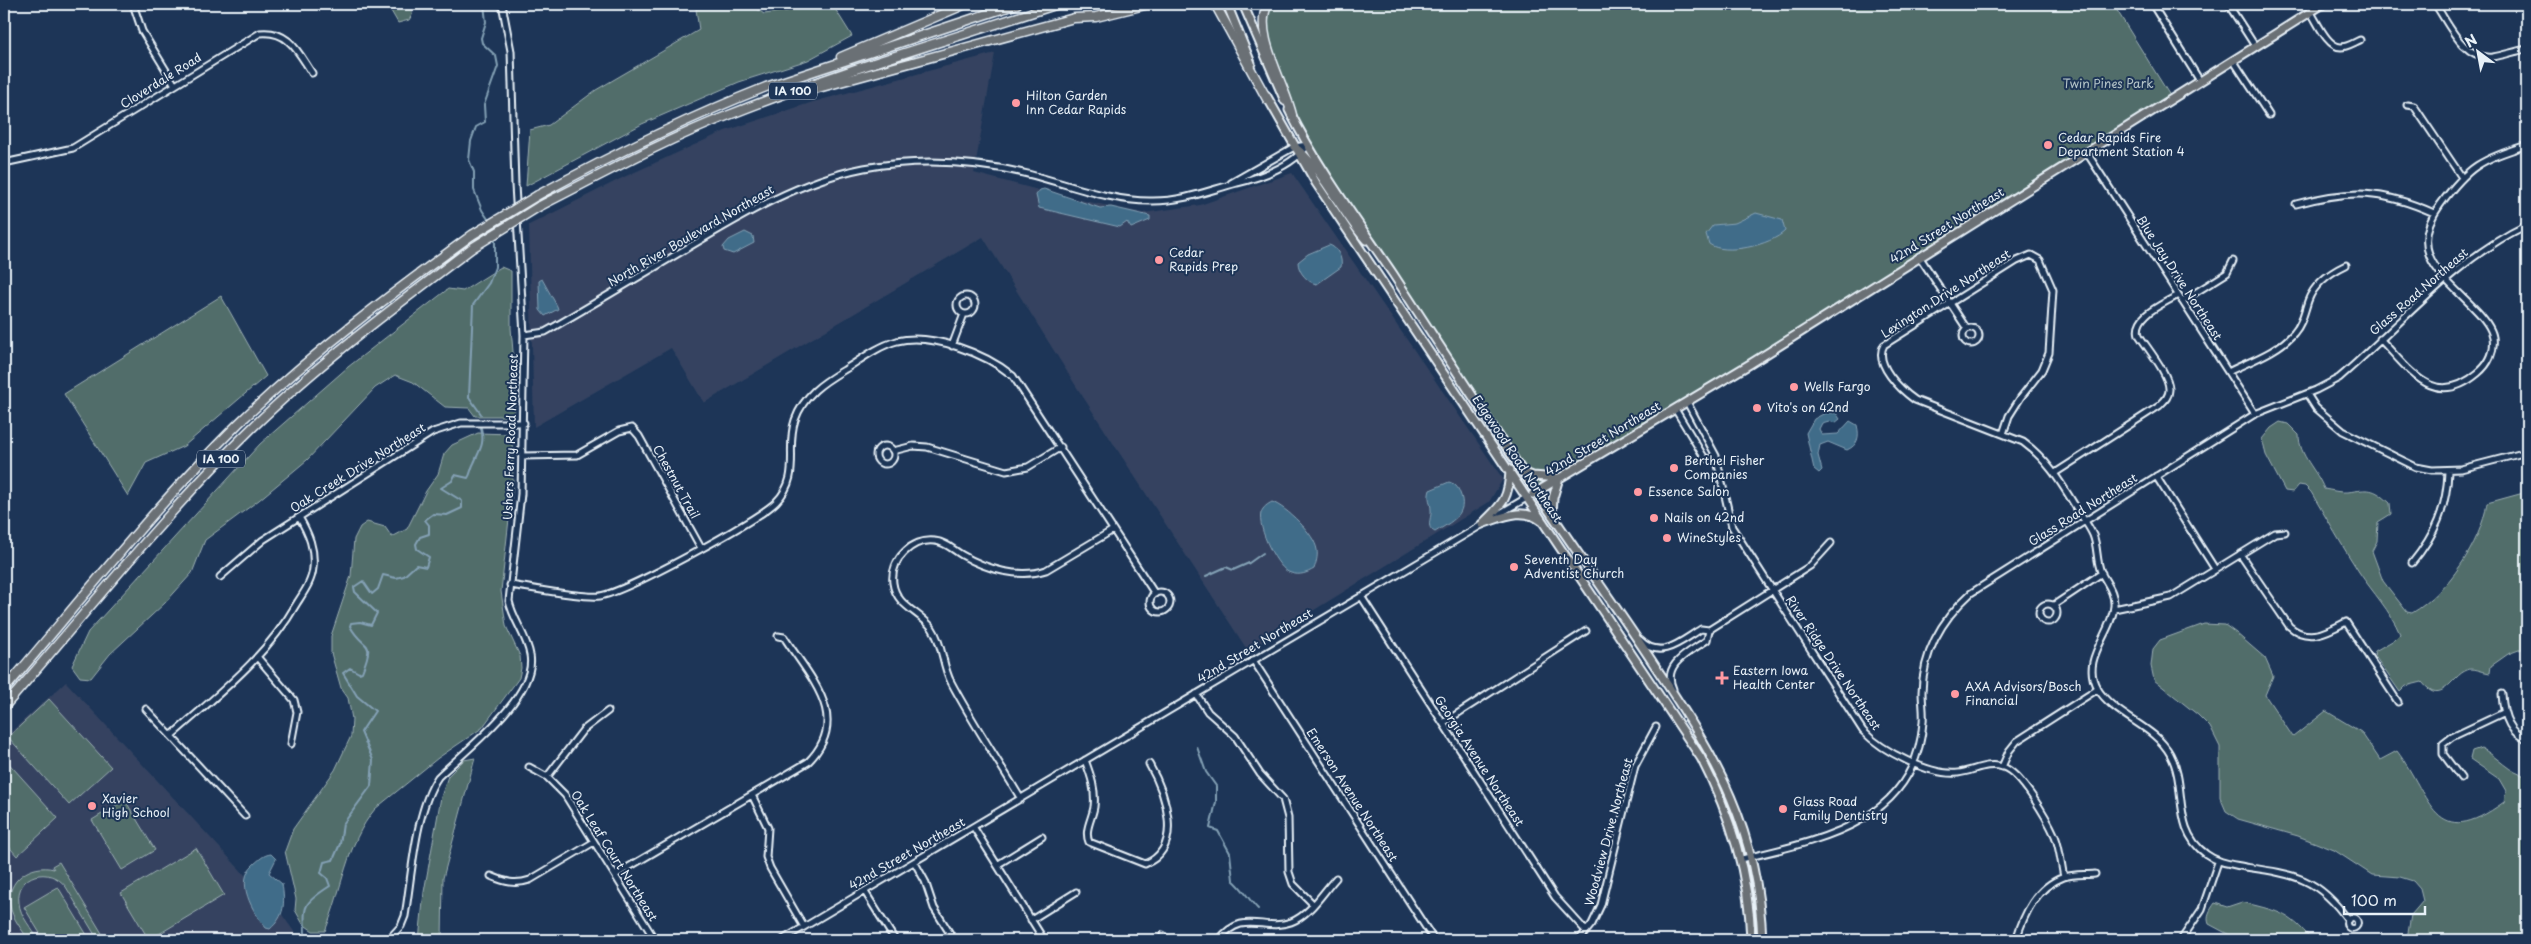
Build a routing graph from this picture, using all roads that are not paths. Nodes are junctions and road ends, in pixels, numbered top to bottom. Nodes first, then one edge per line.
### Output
1 (133, 4) edge
2 (502, 4) edge
3 (966, 4) edge
4 (1017, 4) edge
5 (1058, 4) edge
6 (1129, 4) edge
7 (1149, 4) edge
8 (1214, 4) edge
9 (1227, 4) edge
10 (1242, 4) edge
11 (1268, 4) edge
12 (2152, 4) edge
13 (2228, 4) edge
14 (2323, 4) edge
15 (2435, 4) edge
16 (2310, 11) junction
17 (1074, 18) junction
18 (2360, 40) dead end
19 (2255, 46) junction
20 (2527, 49) edge
21 (2234, 60) junction
22 (312, 74) dead end
23 (2200, 81) junction
24 (175, 85) junction
25 (766, 87) junction
26 (1268, 99) junction
27 (2407, 106) dead end
28 (2268, 114) dead end
29 (729, 115) junction
30 (1292, 115) junction
31 (1308, 145) junction
32 (2527, 145) edge
33 (1294, 147) junction
34 (2087, 152) junction
35 (1301, 154) junction
36 (4, 163) edge
37 (2461, 176) junction
38 (1228, 185) junction
39 (2296, 204) dead end
40 (2434, 213) junction
41 (2527, 225) edge
42 (1378, 253) junction
43 (1919, 256) junction
44 (2232, 261) dead end
45 (2346, 265) dead end
46 (2446, 280) junction
47 (2178, 295) junction
48 (2182, 301) junction
49 (1950, 303) junction
50 (964, 314) dead end
51 (1967, 329) dead end
52 (524, 335) junction
53 (2380, 339) junction
54 (952, 346) junction
55 (2228, 372) junction
56 (2307, 394) junction
57 (1687, 402) junction
58 (1675, 409) junction
59 (2255, 414) junction
60 (524, 424) junction
61 (2003, 434) junction
62 (1061, 447) junction
63 (893, 451) dead end
64 (2527, 452) edge
65 (522, 456) junction
66 (1716, 462) junction
67 (1510, 470) junction
68 (2448, 471) junction
69 (1523, 472) junction
70 (2055, 473) junction
71 (2156, 476) junction
72 (1559, 478) junction
73 (1536, 492) junction
74 (1528, 497) junction
75 (1552, 515) junction
76 (300, 517) junction
77 (2084, 521) junction
78 (1482, 524) junction
79 (1548, 526) junction
80 (1113, 530) junction
81 (2285, 532) dead end
82 (1831, 543) dead end
83 (701, 548) junction
84 (2240, 554) junction
85 (2412, 563) dead end
86 (2215, 569) junction
87 (2102, 573) junction
88 (220, 577) dead end
89 (510, 585) junction
90 (1773, 591) junction
91 (1155, 594) dead end
92 (1361, 596) junction
93 (2054, 605) dead end
94 (2114, 609) junction
95 (1709, 630) junction
96 (1586, 631) dead end
97 (1633, 632) junction
98 (778, 636) dead end
99 (258, 658) junction
100 (1253, 660) junction
101 (2098, 689) junction
102 (4, 690) edge
103 (1196, 694) junction
104 (2502, 694) dead end
105 (2398, 702) dead end
106 (1680, 704) junction
107 (4, 706) edge
108 (146, 709) dead end
109 (608, 711) dead end
110 (2503, 713) junction
111 (1443, 723) junction
112 (1656, 727) dead end
113 (171, 736) junction
114 (2527, 739) edge
115 (291, 744) dead end
116 (1085, 760) junction
117 (1915, 762) junction
118 (1150, 764) dead end
119 (529, 767) dead end
120 (2002, 767) junction
121 (547, 777) junction
122 (2460, 778) dead end
123 (752, 795) junction
124 (1021, 800) junction
125 (245, 816) dead end
126 (974, 828) junction
127 (1042, 837) dead end
128 (594, 842) junction
129 (1751, 856) junction
130 (1741, 858) junction
131 (2218, 862) junction
132 (914, 863) junction
133 (997, 865) junction
134 (2095, 874) dead end
135 (615, 875) junction
136 (491, 876) dead end
137 (2064, 877) junction
138 (1336, 878) dead end
139 (865, 892) junction
140 (1076, 892) dead end
141 (1313, 904) junction
142 (1031, 920) junction
143 (2348, 920) dead end
144 (804, 927) junction
145 (1586, 931) junction
146 (1163, 934) dead end
147 (388, 940) edge
148 (655, 940) edge
149 (782, 940) edge
150 (895, 940) edge
151 (954, 940) edge
152 (1044, 940) edge
153 (1166, 940) edge
154 (1219, 940) edge
155 (1434, 940) edge
156 (1579, 940) edge
157 (1751, 940) edge
158 (1762, 940) edge
159 (2016, 940) edge
160 (2181, 940) edge

1 - 24 street
2 - 52 street, Ushers Ferry Road Northeast
3 - 25 highway
4 - 25 highway, IA 100
5 - 29 highway, IA 100
6 - 17 highway
7 - 17 highway
8 - 26 highway
9 - 26 main road, Edgewood Road Northeast
10 - 30 main road, Edgewood Road Northeast
11 - 30 highway
12 - 23 street
13 - 19 street
14 - 16 main road, 42nd Street Northeast
15 - 20 street
16 - 18 street
16 - 19 main road, 42nd Street Northeast
17 - 29 highway
19 - 21 main road, 42nd Street Northeast
21 - 23 main road, 42nd Street Northeast
21 - 28 street
22 - 24 street, Cloverdale Road
23 - 34 main road, 42nd Street Northeast
24 - 36 street, Cloverdale Road
25 - 102 highway, IA 100, bridge
26 - 33 main road, Edgewood Road Northeast
27 - 37 street
29 - 107 highway, IA 100, bridge
30 - 31 main road, Edgewood Road Northeast
31 - 33 street, North River Boulevard Northeast
31 - 35 street, North River Boulevard Northeast
31 - 42 main road, Edgewood Road Northeast
32 - 37 street
33 - 35 main road, Edgewood Road Northeast
33 - 38 street, North River Boulevard Northeast
34 - 43 main road, 42nd Street Northeast
34 - 47 street, Blue Jay Drive Northeast
35 - 38 street, North River Boulevard Northeast
35 - 42 main road
35 - 67 main road, Edgewood Road Northeast
37 - 40 street
38 - 52 street, North River Boulevard Northeast
39 - 40 street
40 - 46 street
41 - 46 street, Glass Road Northeast
42 - 69 main road, Edgewood Road Northeast
43 - 49 street
43 - 57 main road, 42nd Street Northeast
44 - 48 street
45 - 55 street
46 - 53 street, Glass Road Northeast
46 - 53 street
47 - 48 street, Blue Jay Drive Northeast
47 - 70 street
48 - 55 street, Blue Jay Drive Northeast
49 - 51 street
49 - 61 street, Lexington Drive Northeast
49 - 61 street, Lexington Drive Northeast
50 - 54 street
52 - 60 street, Ushers Ferry Road Northeast
53 - 56 street, Glass Road Northeast
54 - 62 street
54 - 83 street
55 - 59 street, Blue Jay Drive Northeast
56 - 59 street, Glass Road Northeast
56 - 68 street
57 - 58 main road, 42nd Street Northeast
57 - 66 street, River Ridge Drive Northeast
58 - 66 street
58 - 72 main road, 42nd Street Northeast
59 - 71 street, Glass Road Northeast
60 - 65 street, Ushers Ferry Road Northeast
60 - 76 street, Oak Creek Drive Northeast
61 - 70 street, Lexington Drive Northeast
62 - 63 street
62 - 80 street
64 - 68 street
65 - 83 street, Chestnut Trail
65 - 89 street, Ushers Ferry Road Northeast
66 - 90 street, River Ridge Drive Northeast
67 - 74 main road, Edgewood Road Northeast
67 - 78 main road
68 - 85 street
69 - 72 main road
69 - 73 main road, Edgewood Road Northeast
70 - 77 street, Lexington Drive Northeast
71 - 77 street, Glass Road Northeast
71 - 86 street
72 - 73 main road, 42nd Street Northeast
72 - 75 main road
73 - 74 main road, 42nd Street Northeast
73 - 75 main road, Edgewood Road Northeast
74 - 78 street, 42nd Street Northeast
74 - 79 main road, Edgewood Road Northeast
75 - 97 main road, Edgewood Road Northeast
76 - 88 street, Oak Creek Drive Northeast
76 - 99 street
77 - 87 street, Lexington Drive Northeast
77 - 117 street, Glass Road Northeast
78 - 79 main road
78 - 92 street, 42nd Street Northeast
79 - 130 main road, Edgewood Road Northeast
80 - 91 street
80 - 124 street
81 - 84 street
82 - 90 street
83 - 89 street
84 - 86 street
84 - 105 street
86 - 94 street
87 - 93 street
87 - 94 street, Lexington Drive Northeast
89 - 147 street, Ushers Ferry Road Northeast
90 - 95 street
90 - 117 street, River Ridge Drive Northeast
92 - 100 street, 42nd Street Northeast
92 - 111 street, Georgia Avenue Northeast
94 - 101 street
95 - 97 street
95 - 106 street
96 - 111 street
97 - 106 main road, Edgewood Road Northeast
98 - 123 street
99 - 113 street
99 - 115 street
100 - 103 street, 42nd Street Northeast
100 - 155 street, Emerson Avenue Northeast
101 - 120 street
101 - 131 street
103 - 116 street, 42nd Street Northeast
103 - 141 street
104 - 110 street
106 - 129 main road, Edgewood Road Northeast
108 - 113 street
109 - 121 street
110 - 114 street
110 - 122 street
111 - 145 street, Georgia Avenue Northeast
112 - 145 street, Woodview Drive Northeast
113 - 125 street
116 - 118 street
116 - 124 street, 42nd Street Northeast
117 - 120 street, River Ridge Drive Northeast
117 - 129 street, Glass Road Northeast
119 - 121 street, Oak Leaf Court Northeast
120 - 137 street
121 - 128 street, Oak Leaf Court Northeast
123 - 135 street
123 - 144 street
124 - 126 street, 42nd Street Northeast
126 - 132 street, 42nd Street Northeast
126 - 133 street
127 - 133 street
128 - 135 street, Oak Leaf Court Northeast
128 - 136 street
129 - 130 street, Glass Road Northeast
129 - 158 main road, Edgewood Road Northeast
130 - 157 main road, Edgewood Road Northeast
131 - 143 street
131 - 160 street
132 - 139 street, 42nd Street Northeast
132 - 151 street
133 - 142 street
134 - 137 street
135 - 148 street, Oak Leaf Court Northeast
137 - 159 street
138 - 141 street
139 - 144 street, 42nd Street Northeast
139 - 150 street
140 - 142 street
141 - 154 street
142 - 152 street
144 - 149 street, 42nd Street Northeast
145 - 156 street, Woodview Drive Northeast
146 - 153 street

